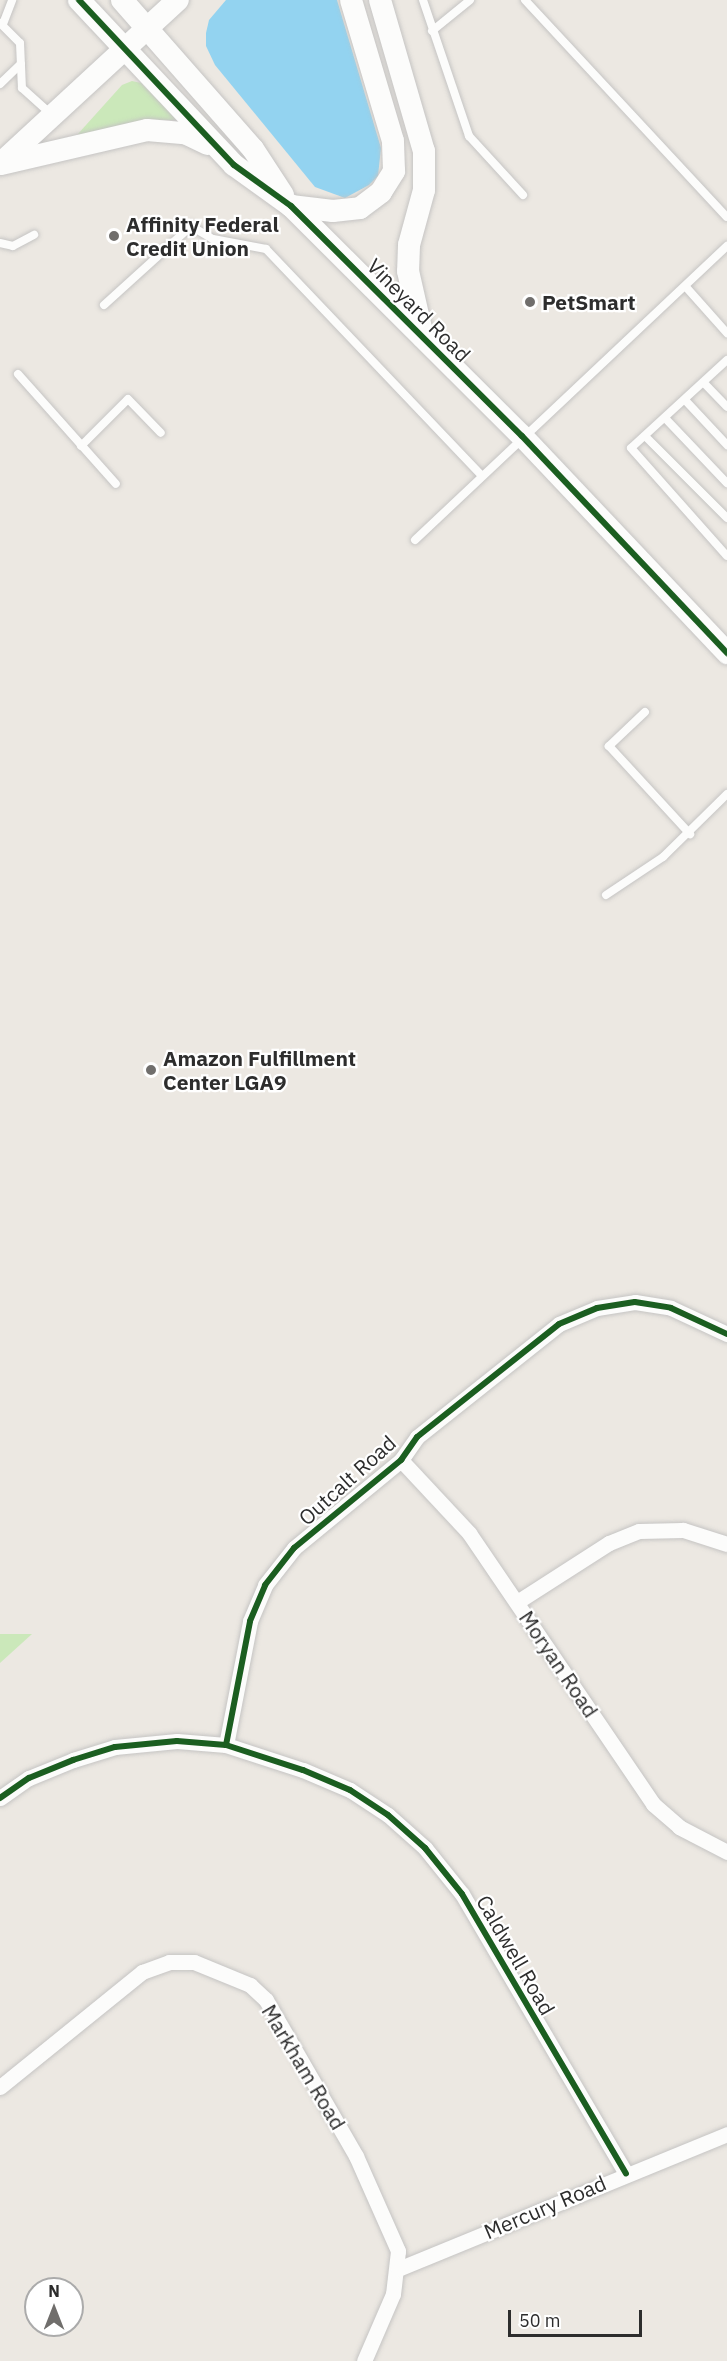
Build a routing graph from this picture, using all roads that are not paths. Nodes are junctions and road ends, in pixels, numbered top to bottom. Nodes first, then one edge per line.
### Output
1 (12, 0) edge
2 (80, 0) edge
3 (122, 0) edge
4 (178, 0) edge
5 (351, 0) edge
6 (380, 0) edge
7 (423, 0) edge
8 (470, 0) edge
9 (525, 0) edge
10 (2, 24) edge
11 (149, 28) junction
12 (432, 31) junction
13 (124, 49) junction
14 (21, 64) junction
15 (0, 84) edge
16 (53, 116) junction
17 (218, 149) junction
18 (0, 164) edge
19 (523, 195) dead end
20 (291, 206) junction
21 (727, 217) edge
22 (34, 235) dead end
23 (0, 243) edge
24 (727, 246) edge
25 (686, 287) junction
26 (104, 305) dead end
27 (727, 333) edge
28 (423, 338) junction
29 (727, 360) edge
30 (18, 374) dead end
31 (704, 383) junction
32 (685, 400) junction
33 (727, 407) edge
34 (665, 418) junction
35 (161, 434) dead end
36 (522, 436) junction
37 (645, 436) junction
38 (727, 445) edge
39 (81, 446) junction
40 (482, 476) junction
41 (727, 483) edge
42 (116, 484) dead end
43 (727, 518) edge
44 (414, 540) dead end
45 (727, 556) edge
46 (725, 646) edge
47 (645, 712) dead end
48 (727, 794) edge
49 (690, 834) junction
50 (606, 895) dead end
51 (727, 1334) edge
52 (401, 1460) junction
53 (727, 1544) edge
54 (517, 1602) junction
55 (226, 1745) junction
56 (0, 1798) edge
57 (727, 1852) edge
58 (0, 2087) edge
59 (727, 2134) edge
60 (626, 2174) junction
61 (398, 2269) junction
62 (364, 2361) edge

1 - 10 lane
2 - 13 street, Vineyard Road
3 - 11 street, Vineyard Road
4 - 11 street
5 - 20 street
6 - 28 street
7 - 12 lane
8 - 12 lane
9 - 21 lane
10 - 14 lane
11 - 13 street
11 - 20 street, Vineyard Road
12 - 19 lane
13 - 16 street
13 - 17 street, Vineyard Road
14 - 15 lane
14 - 16 lane
16 - 18 street
17 - 18 street
17 - 20 street, Vineyard Road
20 - 28 street, Vineyard Road
22 - 23 lane
24 - 25 lane
25 - 27 lane
25 - 36 lane
26 - 40 lane
28 - 36 street, Vineyard Road
29 - 31 lane
30 - 39 lane
31 - 32 lane
31 - 33 lane
32 - 34 lane
32 - 38 lane
34 - 37 lane
34 - 41 lane
35 - 39 lane
36 - 40 lane
36 - 46 street, Vineyard Road
37 - 43 lane
37 - 45 lane
39 - 42 lane
40 - 44 lane
47 - 49 lane
48 - 49 lane
49 - 50 lane
51 - 52 street, Outcalt Road
52 - 54 street, Moryan Road
52 - 55 street, Outcalt Road
53 - 54 street
54 - 57 street, Moryan Road
55 - 56 street, Caldwell Road
55 - 60 street, Caldwell Road
58 - 61 street, Markham Road
59 - 60 street, Mercury Road
60 - 61 street, Mercury Road
61 - 62 street, Markham Road

